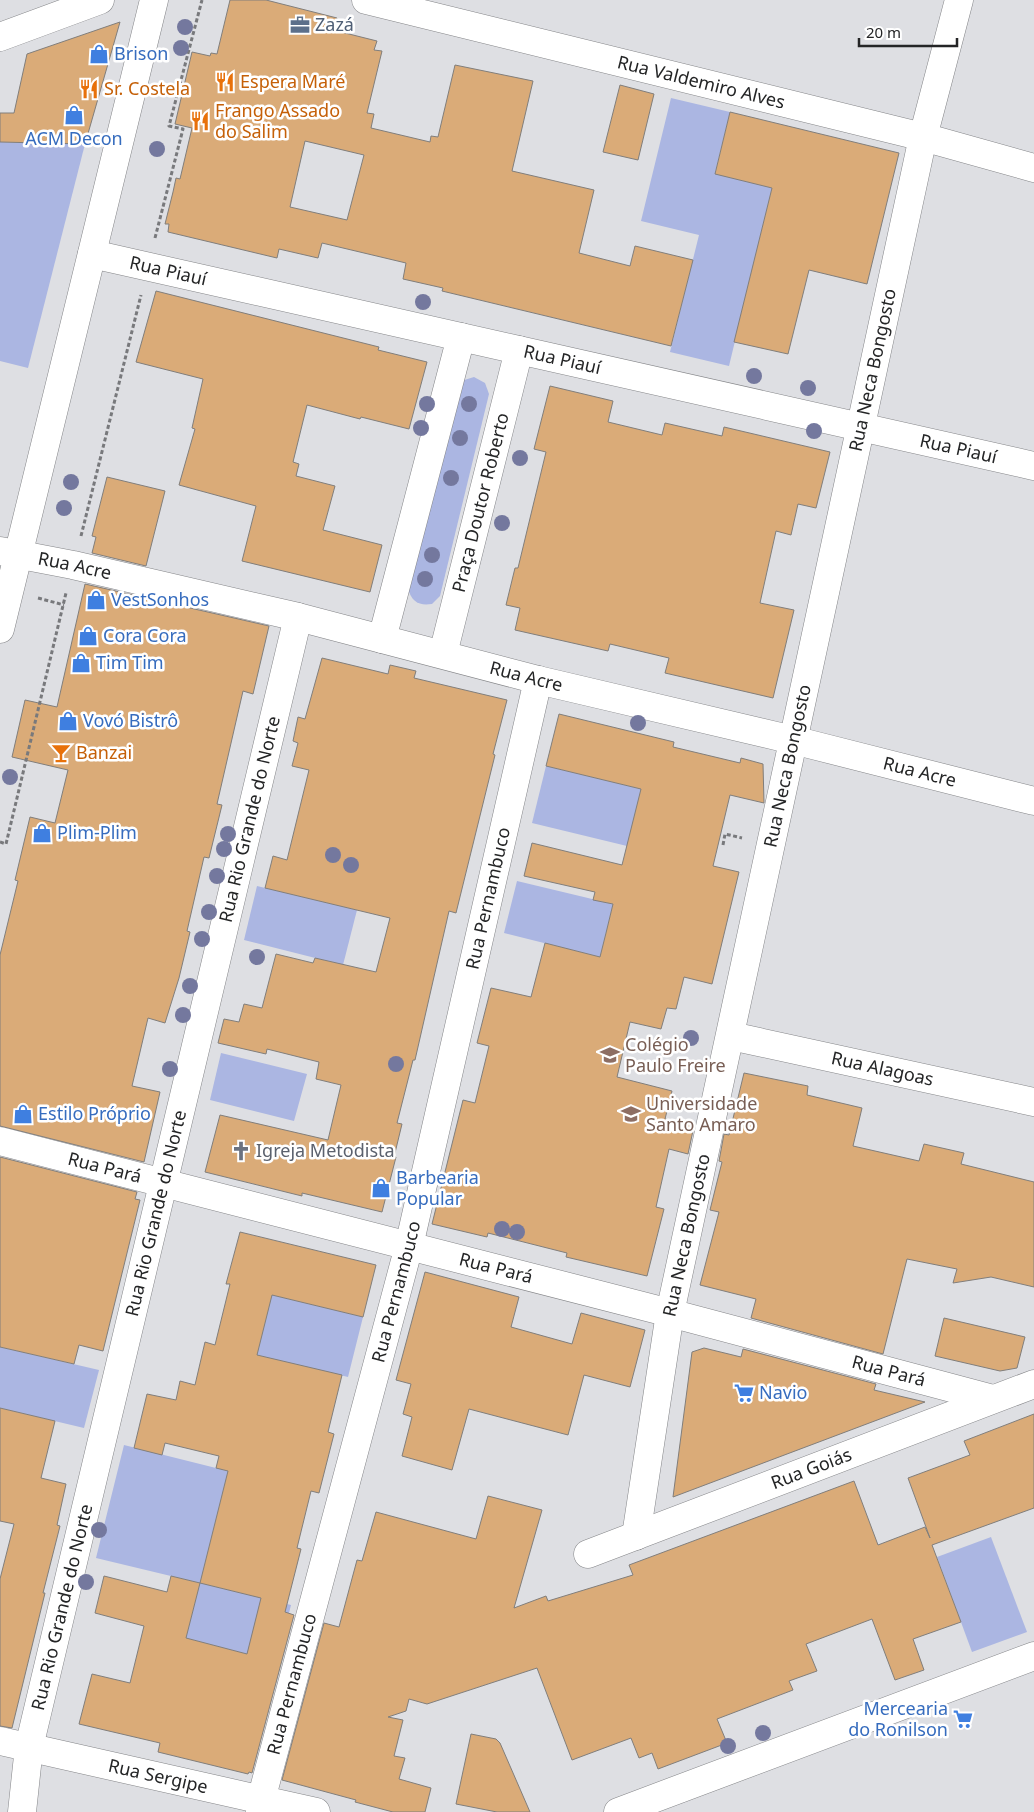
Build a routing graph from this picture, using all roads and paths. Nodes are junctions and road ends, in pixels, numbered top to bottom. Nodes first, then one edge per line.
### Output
1 (100, 0) edge
2 (154, 0) edge
3 (202, 0) edge
4 (366, 0) edge
5 (959, 0) edge
6 (0, 37) edge
7 (923, 136) junction
8 (1034, 168) edge
9 (92, 254) junction
10 (148, 267) junction
11 (460, 337) junction
12 (518, 350) junction
13 (860, 427) junction
14 (1034, 466) edge
15 (9, 553) edge
16 (74, 565) junction
17 (298, 617) junction
18 (0, 630) edge
19 (382, 638) junction
20 (443, 654) junction
21 (538, 680) junction
22 (793, 740) junction
23 (1034, 801) edge
24 (747, 839) dead end
25 (0, 842) edge
26 (723, 845) dead end
27 (731, 1036) junction
28 (1034, 1102) edge
29 (0, 1141) edge
30 (164, 1183) junction
31 (409, 1246) junction
32 (670, 1313) junction
33 (1034, 1384) edge
34 (993, 1399) junction
35 (636, 1536) junction
36 (588, 1554) dead end
37 (1034, 1656) edge
38 (0, 1741) edge
39 (29, 1747) junction
40 (260, 1806) edge
41 (22, 1812) edge
42 (316, 1812) edge
43 (618, 1812) edge

1 - 6 street
2 - 9 street
3 - 10 path
4 - 7 street, Rua Valdemiro Alves
5 - 7 street, Rua Neca Bongosto
7 - 8 street, Rua Valdemiro Alves
7 - 13 street, Rua Neca Bongosto
9 - 10 street, Rua Piauí
9 - 15 street
10 - 11 street, Rua Piauí
10 - 16 path
11 - 12 street, Rua Piauí
11 - 19 street
12 - 13 street, Rua Piauí
12 - 20 street, Praça Doutor Roberto
13 - 14 street, Rua Piauí
13 - 22 street, Rua Neca Bongosto
15 - 16 street, Rua Acre
15 - 18 street
16 - 17 street, Rua Acre
16 - 25 path
17 - 19 street, Rua Acre
17 - 30 street, Rua Rio Grande do Norte
19 - 20 street, Rua Acre
20 - 21 street, Rua Acre
21 - 22 street, Rua Acre
21 - 31 street, Rua Pernambuco
22 - 23 street, Rua Acre
22 - 27 street, Rua Neca Bongosto
24 - 26 path
27 - 28 street, Rua Alagoas
27 - 32 street, Rua Neca Bongosto
29 - 30 street, Rua Pará
30 - 31 street, Rua Pará
30 - 39 street, Rua Rio Grande do Norte
31 - 32 street, Rua Pará
31 - 40 street, Rua Pernambuco
32 - 34 street, Rua Pará
32 - 35 street, Rua Neca Bongosto
33 - 34 street, Rua Goiás
34 - 35 street, Rua Goiás
35 - 36 street, Rua Goiás
37 - 43 street
38 - 39 street, Rua Sergipe
39 - 40 street, Rua Sergipe
39 - 41 street, Rua Rio Grande do Norte
40 - 42 street, Rua Sergipe

